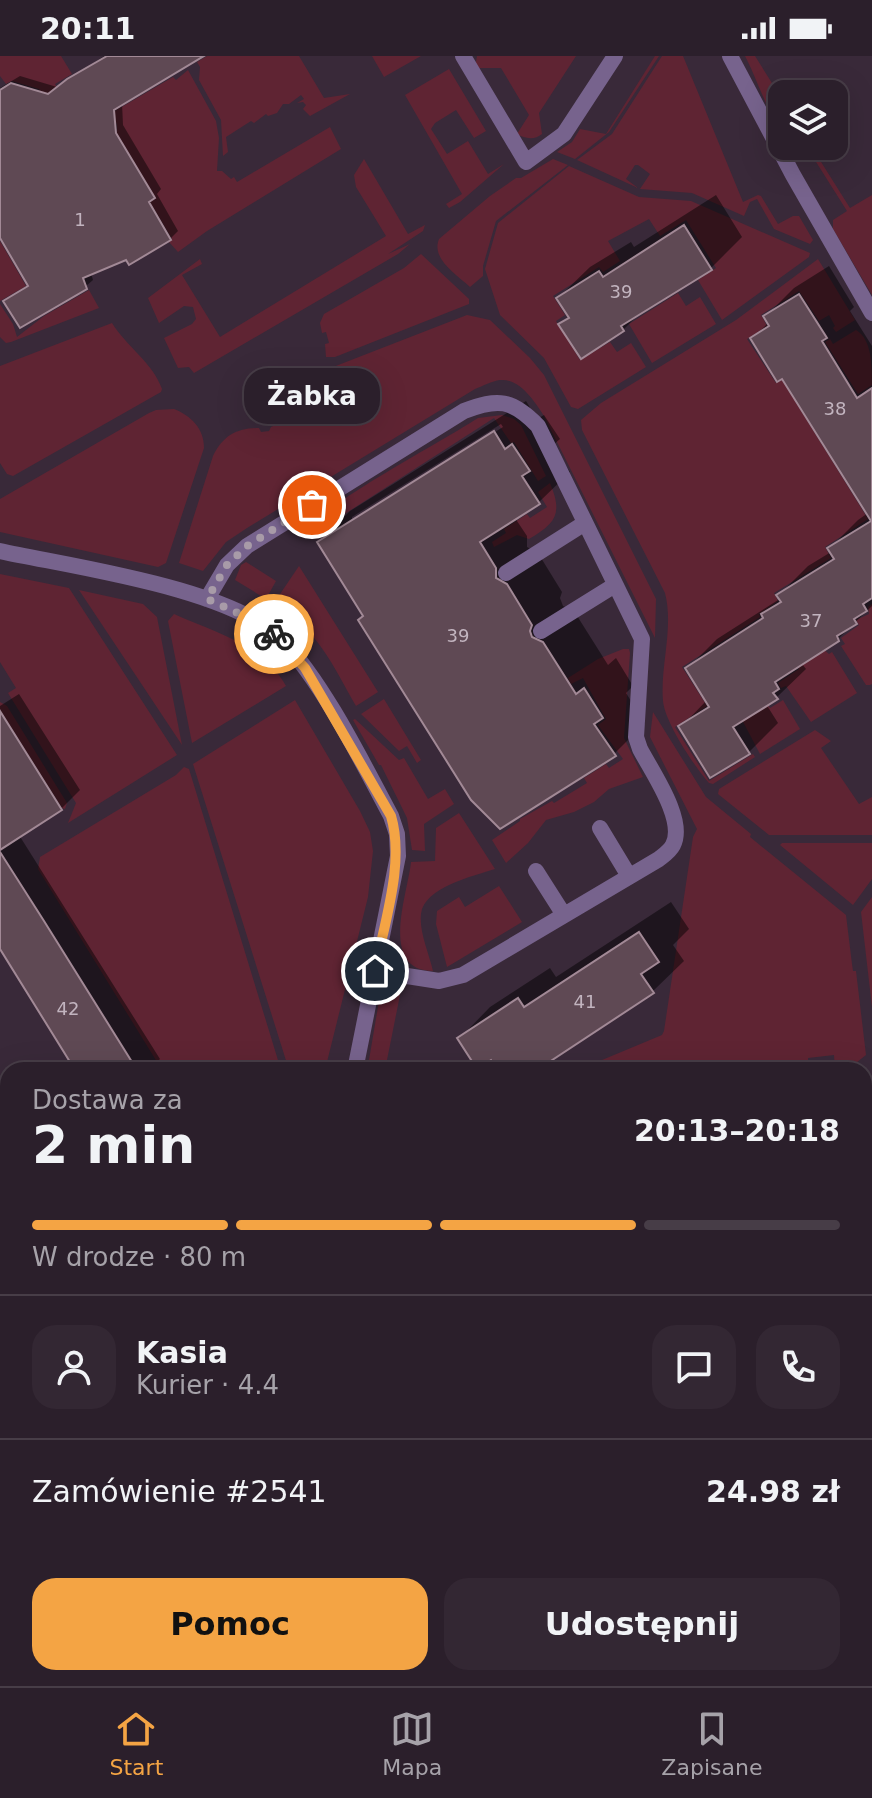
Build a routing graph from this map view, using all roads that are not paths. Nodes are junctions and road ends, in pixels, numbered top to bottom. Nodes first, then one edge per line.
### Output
1 (463, 56) edge
2 (615, 56) edge
3 (730, 56) edge
4 (872, 313) edge
5 (585, 523) junction
6 (0, 551) edge
7 (506, 573) dead end
8 (615, 585) junction
9 (207, 599) junction
10 (541, 631) dead end
11 (600, 828) dead end
12 (536, 871) dead end
13 (629, 876) junction
14 (564, 915) junction
15 (375, 971) junction
16 (357, 1062) edge

1 - 2 street
3 - 4 street
5 - 7 street
5 - 8 street
5 - 9 street
6 - 9 street
8 - 10 street
8 - 13 street
9 - 15 street
11 - 13 street
12 - 14 street
13 - 14 street
14 - 15 street
15 - 16 street

